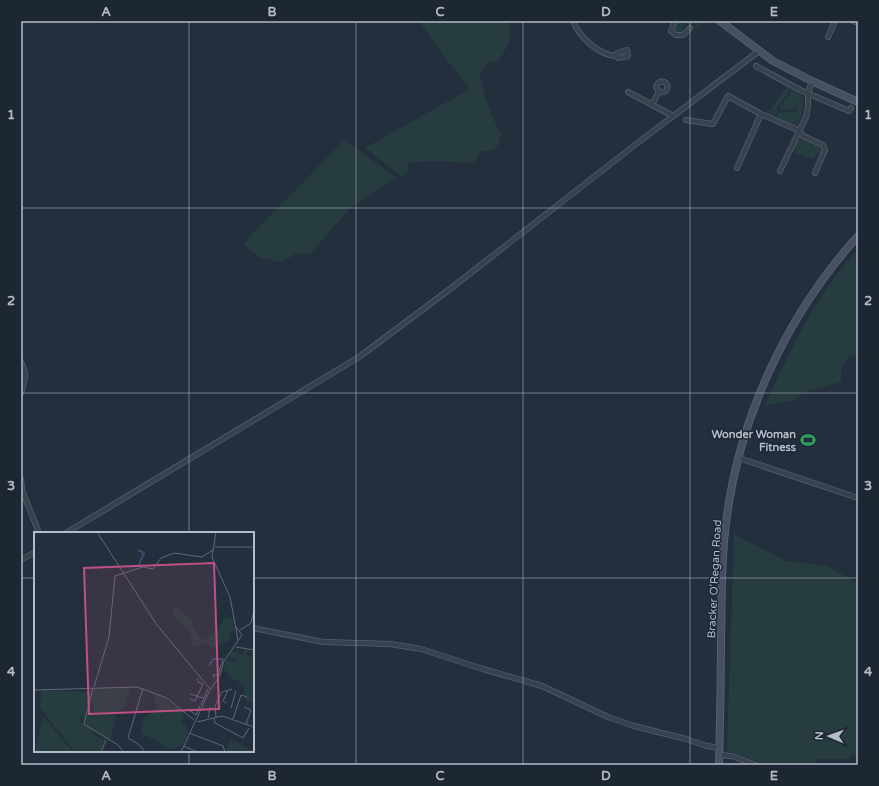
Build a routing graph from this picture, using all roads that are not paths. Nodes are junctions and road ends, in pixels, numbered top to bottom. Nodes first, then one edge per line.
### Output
1 (573, 21) edge
2 (675, 21) edge
3 (720, 21) edge
4 (835, 21) edge
5 (853, 21) edge
6 (858, 23) edge
7 (690, 28) dead end
8 (828, 37) dead end
9 (759, 51) junction
10 (616, 56) dead end
11 (756, 66) dead end
12 (812, 81) junction
13 (659, 91) dead end
14 (628, 92) dead end
15 (808, 93) junction
16 (858, 102) edge
17 (652, 105) junction
18 (851, 108) dead end
19 (761, 114) junction
20 (673, 116) junction
21 (686, 120) dead end
22 (800, 131) junction
23 (737, 168) dead end
24 (780, 171) dead end
25 (815, 173) dead end
26 (858, 236) edge
27 (21, 362) edge
28 (21, 393) edge
29 (739, 458) junction
30 (21, 479) edge
31 (858, 498) edge
32 (39, 532) edge
33 (68, 532) edge
34 (34, 553) edge
35 (21, 560) edge
36 (254, 628) edge
37 (719, 752) junction
38 (719, 765) edge
39 (756, 765) edge

1 - 10 street
2 - 7 street
3 - 9 main road
4 - 8 street
5 - 6 street
9 - 12 main road
9 - 20 street
11 - 15 street
12 - 15 street
12 - 16 main road
13 - 17 street
14 - 17 street
15 - 18 street
15 - 22 street
17 - 20 street
19 - 21 street
19 - 22 street
19 - 23 street
20 - 33 street
22 - 24 street
22 - 25 street
26 - 29 main road, Bracker O'Regan Road
27 - 28 street
29 - 31 street
29 - 37 main road, Bracker O'Regan Road
30 - 32 street
34 - 35 street
36 - 37 street
37 - 38 main road, Bracker O'Regan Road
37 - 39 street

